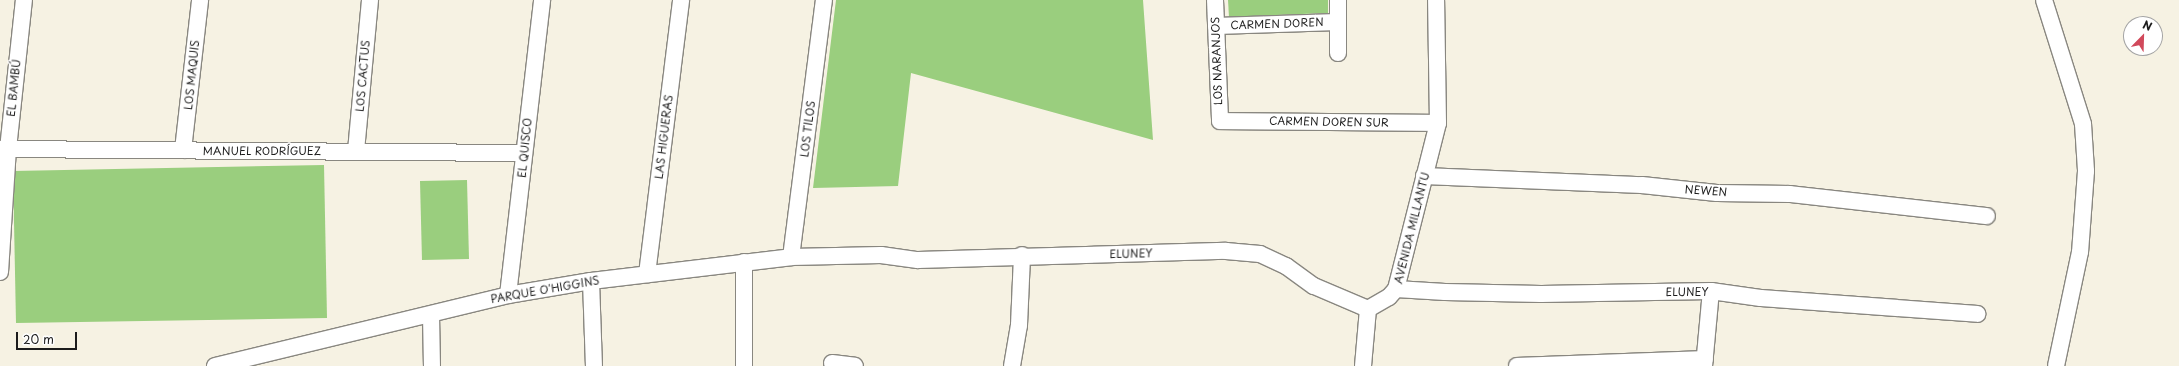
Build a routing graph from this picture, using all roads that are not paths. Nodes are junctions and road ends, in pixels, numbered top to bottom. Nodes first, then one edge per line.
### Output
1 (24, 0) edge
2 (200, 0) edge
3 (370, 0) edge
4 (542, 0) edge
5 (681, 0) edge
6 (824, 0) edge
7 (1215, 0) edge
8 (1338, 0) edge
9 (1436, 0) edge
10 (2044, 0) edge
11 (1338, 22) junction
12 (1216, 26) junction
13 (1338, 53) dead end
14 (1220, 121) joint
15 (1438, 123) junction
16 (4, 149) edge
17 (184, 150) junction
18 (356, 151) junction
19 (524, 153) junction
20 (1424, 176) junction
21 (1987, 216) dead end
22 (881, 255) joint
23 (1022, 255) junction
24 (791, 257) junction
25 (744, 262) junction
26 (0, 272) edge
27 (647, 274) junction
28 (591, 281) junction
29 (1396, 289) junction
30 (1711, 291) junction
31 (508, 295) junction
32 (1368, 309) junction
33 (1977, 314) dead end
34 (431, 315) junction
35 (266, 360) edge
36 (1704, 362) edge
37 (832, 363) dead end
38 (215, 366) edge
39 (432, 366) edge
40 (594, 366) edge
41 (744, 366) edge
42 (855, 366) edge
43 (1012, 366) edge
44 (1363, 366) edge
45 (1517, 366) edge
46 (2056, 366) edge

1 - 16 street, EL BAMBÚ
2 - 17 street, LOS MAQUIS
3 - 18 street, LOS CACTUS
4 - 19 street, EL QUISCO
5 - 27 street, LAS HIGUERAS
6 - 24 street, LOS TILOS
7 - 12 street, LOS NARANJOS
8 - 11 street
9 - 15 street, AVENIDA MILLANTU
10 - 46 street
11 - 12 street, CARMEN DOREN
11 - 13 street
12 - 14 street, LOS NARANJOS
14 - 15 street, CARMEN DOREN SUR
15 - 20 street, AVENIDA MILLANTU
16 - 17 street, MANUEL RODRÍGUEZ
16 - 26 street, EL BAMBÚ
17 - 18 street, MANUEL RODRÍGUEZ
18 - 19 street, MANUEL RODRÍGUEZ
19 - 31 street, EL QUISCO
20 - 21 street, NEWEN
20 - 29 street, AVENIDA MILLANTU
22 - 23 street, ELUNEY
22 - 24 street, PARQUE O'HIGGINS
23 - 32 street, ELUNEY
23 - 43 street
24 - 25 street, PARQUE O'HIGGINS
25 - 27 street, PARQUE O'HIGGINS
25 - 41 street
27 - 28 street, PARQUE O'HIGGINS
28 - 31 street, PARQUE O'HIGGINS
28 - 40 street
29 - 30 street, ELUNEY
29 - 32 street, AVENIDA MILLANTU
30 - 33 street, ELUNEY
30 - 36 street
31 - 34 street, PARQUE O'HIGGINS
32 - 44 street
34 - 35 street, PARQUE O'HIGGINS
34 - 39 street
35 - 38 street, PARQUE O'HIGGINS
36 - 45 street
37 - 42 street

